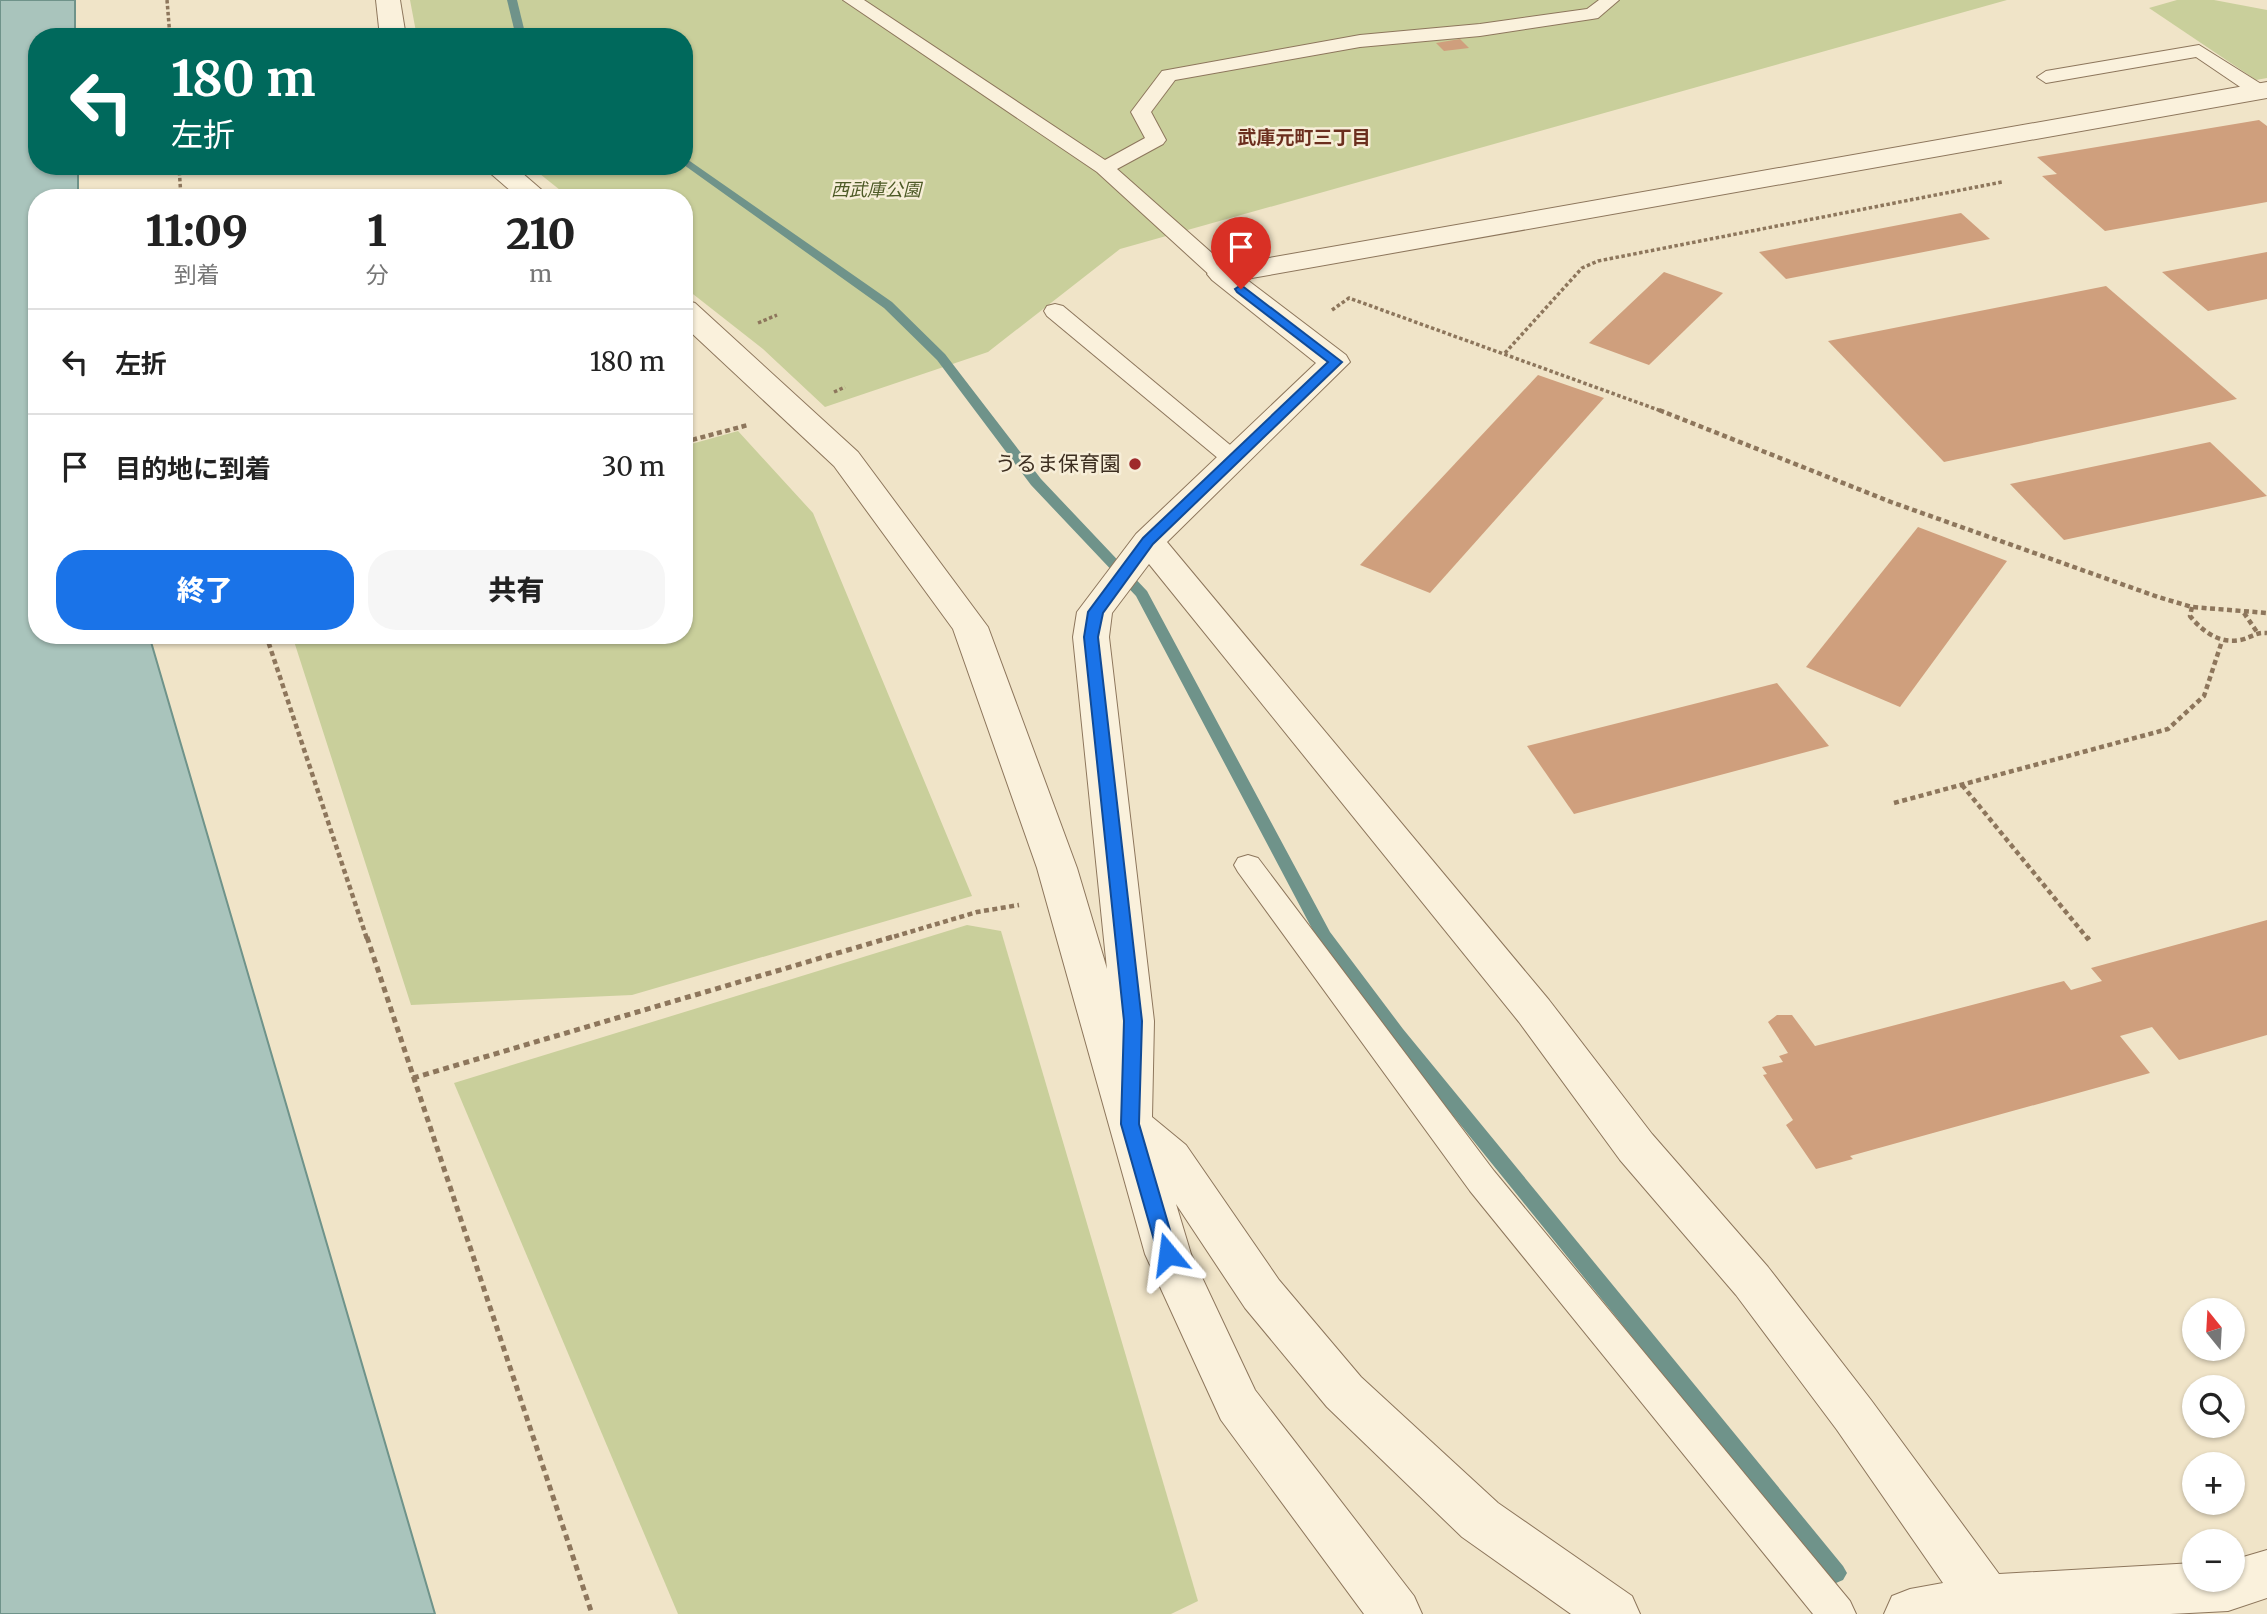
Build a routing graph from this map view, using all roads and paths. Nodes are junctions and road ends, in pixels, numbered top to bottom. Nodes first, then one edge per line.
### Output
1 (167, 0) edge
2 (388, 0) edge
3 (852, 0) edge
4 (1609, 0) edge
5 (169, 28) edge
6 (392, 28) edge
7 (2046, 77) dead end
8 (2263, 91) edge
9 (1104, 168) junction
10 (508, 175) edge
11 (2003, 182) dead end
12 (525, 189) edge
13 (1222, 274) junction
14 (1322, 306) dead end
15 (1055, 311) dead end
16 (693, 317) edge
17 (1505, 353) junction
18 (738, 428) dead end
19 (693, 440) edge
20 (1233, 459) junction
21 (1148, 541) junction
22 (2192, 607) junction
23 (2244, 613) junction
24 (2267, 613) edge
25 (2257, 632) junction
26 (2267, 634) edge
27 (2222, 641) junction
28 (269, 644) edge
29 (1962, 785) junction
30 (1894, 803) dead end
31 (1248, 865) dead end
32 (977, 912) dead end
33 (2089, 940) dead end
34 (413, 1078) junction
35 (1130, 1124) junction
36 (2267, 1574) edge
37 (1986, 1600) junction
38 (592, 1614) edge
39 (1396, 1614) edge
40 (1614, 1614) edge
41 (1837, 1614) edge
42 (1910, 1614) edge

1 - 5 path
2 - 6 street
3 - 9 lane
4 - 9 lane
7 - 8 lane
8 - 13 street
9 - 13 lane
10 - 12 street
11 - 17 path
13 - 20 street
14 - 17 path
15 - 20 lane
16 - 35 street
17 - 22 path
18 - 19 path
20 - 21 street
21 - 35 street
21 - 37 street
22 - 23 path
22 - 27 path
23 - 24 path
23 - 25 path
25 - 26 path
25 - 27 path
27 - 29 path
28 - 34 path
29 - 30 path
29 - 33 path
31 - 41 lane
32 - 34 path
34 - 38 path
35 - 39 street
35 - 40 street
36 - 37 street
37 - 42 street

